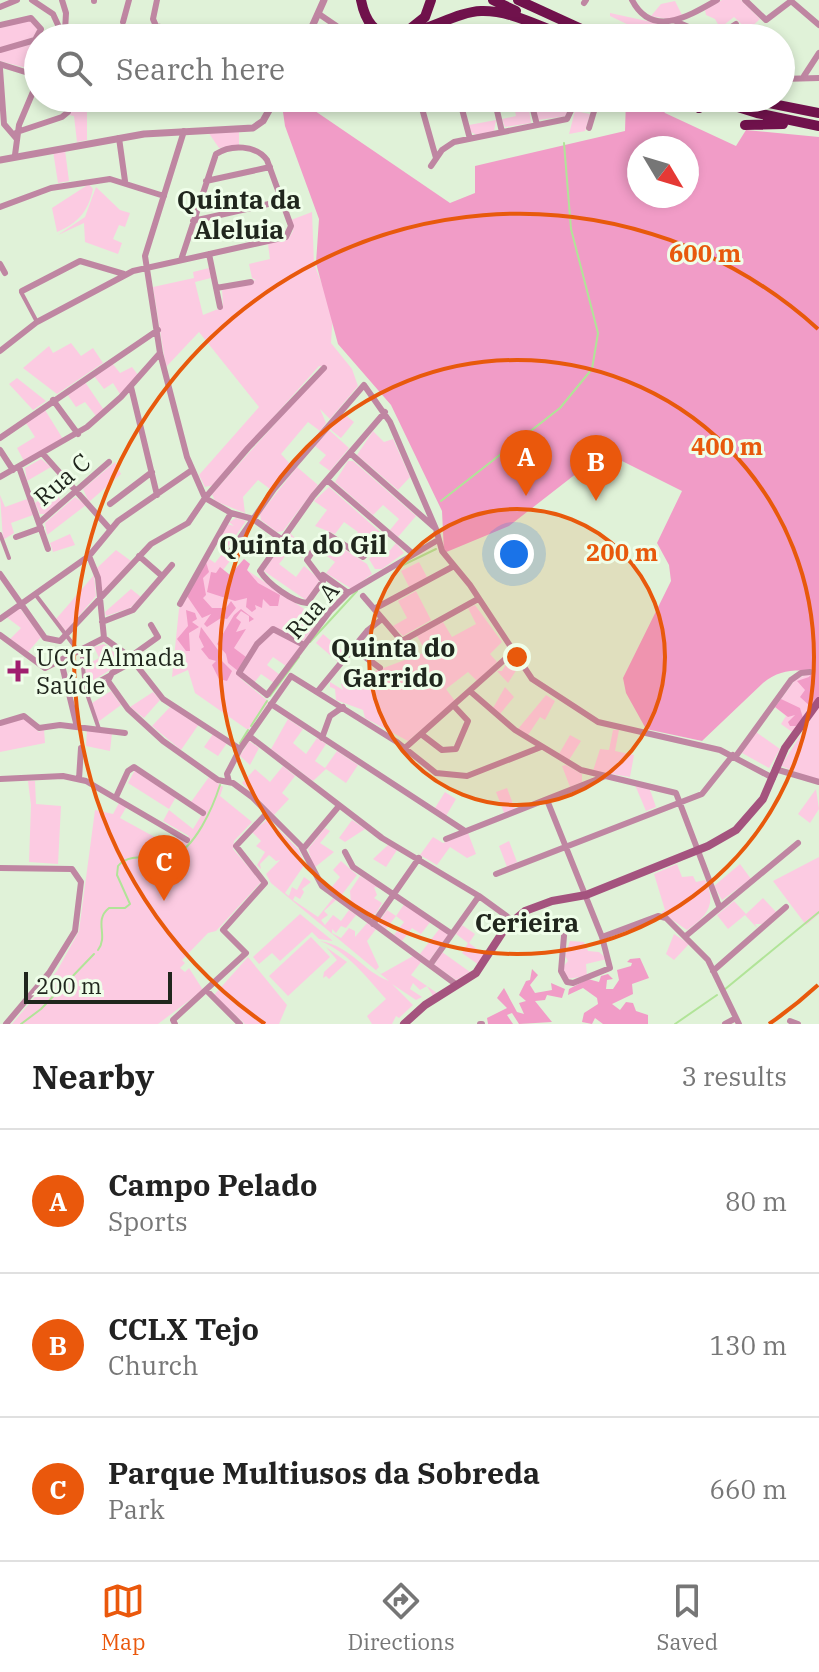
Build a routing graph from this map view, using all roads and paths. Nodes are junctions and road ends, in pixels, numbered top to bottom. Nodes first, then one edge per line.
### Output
1 (17, 0) edge
2 (32, 0) edge
3 (62, 0) edge
4 (129, 0) edge
5 (157, 0) edge
6 (322, 0) edge
7 (361, 0) edge
8 (367, 0) edge
9 (431, 0) edge
10 (493, 0) edge
11 (518, 0) edge
12 (536, 0) edge
13 (632, 0) edge
14 (717, 0) edge
15 (745, 0) edge
16 (0, 3) edge
17 (319, 14) junction
18 (123, 22) dead end
19 (677, 22) junction
20 (36, 24) edge
21 (56, 24) edge
22 (66, 24) edge
23 (155, 24) edge
24 (314, 24) edge
25 (334, 24) edge
26 (372, 24) edge
27 (383, 24) edge
28 (416, 24) edge
29 (434, 24) edge
30 (535, 24) edge
31 (543, 24) edge
32 (572, 24) edge
33 (578, 24) edge
34 (682, 24) edge
35 (0, 25) edge
36 (819, 25) edge
37 (24, 43) edge
38 (0, 50) edge
39 (819, 53) edge
40 (0, 66) edge
41 (24, 74) edge
42 (804, 76) junction
43 (795, 77) edge
44 (819, 78) edge
45 (795, 108) edge
46 (25, 112) edge
47 (68, 112) edge
48 (268, 112) edge
49 (423, 112) edge
50 (463, 112) edge
51 (497, 112) edge
52 (534, 112) edge
53 (571, 112) edge
54 (594, 112) edge
55 (754, 112) edge
56 (819, 113) edge
57 (537, 125) junction
58 (745, 125) dead end
59 (818, 126) edge
60 (589, 128) dead end
61 (184, 131) junction
62 (502, 132) junction
63 (16, 135) junction
64 (119, 138) junction
65 (470, 139) junction
66 (15, 155) junction
67 (436, 158) junction
68 (0, 160) edge
69 (431, 166) dead end
70 (270, 167) junction
71 (125, 181) junction
72 (206, 181) junction
73 (164, 196) junction
74 (282, 201) junction
75 (0, 207) edge
76 (193, 221) junction
77 (209, 254) junction
78 (181, 260) junction
79 (0, 264) edge
80 (146, 267) junction
81 (5, 273) dead end
82 (125, 275) junction
83 (251, 282) dead end
84 (216, 288) junction
85 (22, 291) joint
86 (220, 307) dead end
87 (37, 322) junction
88 (158, 330) junction
89 (0, 351) edge
90 (160, 353) junction
91 (324, 368) dead end
92 (131, 387) junction
93 (53, 400) junction
94 (385, 412) junction
95 (78, 434) junction
96 (0, 438) edge
97 (0, 450) edge
98 (350, 453) junction
99 (43, 454) junction
100 (109, 462) dead end
101 (16, 469) junction
102 (192, 470) junction
103 (152, 472) junction
104 (0, 477) edge
105 (327, 480) junction
106 (76, 491) junction
107 (157, 495) junction
108 (205, 498) junction
109 (110, 504) dead end
110 (231, 513) junction
111 (253, 519) junction
112 (40, 525) junction
113 (110, 529) junction
114 (436, 529) junction
115 (387, 532) junction
116 (0, 534) edge
117 (16, 537) joint
118 (281, 539) junction
119 (438, 540) junction
120 (3, 541) junction
121 (48, 549) dead end
122 (231, 551) dead end
123 (412, 553) junction
124 (89, 556) junction
125 (139, 556) junction
126 (9, 558) dead end
127 (172, 565) dead end
128 (454, 566) junction
129 (320, 573) junction
130 (0, 574) edge
131 (162, 576) junction
132 (34, 592) junction
133 (348, 593) junction
134 (363, 596) dead end
135 (478, 599) junction
136 (101, 600) junction
137 (20, 602) junction
138 (180, 604) dead end
139 (374, 609) junction
140 (0, 619) edge
141 (382, 619) junction
142 (102, 622) junction
143 (151, 625) dead end
144 (0, 635) edge
145 (67, 635) junction
146 (104, 638) junction
147 (402, 641) junction
148 (304, 645) junction
149 (353, 648) junction
150 (79, 651) junction
151 (412, 653) dead end
152 (512, 653) junction
153 (132, 659) junction
154 (61, 661) junction
155 (380, 668) dead end
156 (810, 672) dead end
157 (112, 673) junction
158 (85, 688) junction
159 (318, 691) junction
160 (471, 692) junction
161 (267, 695) junction
162 (819, 701) edge
163 (272, 703) junction
164 (454, 706) junction
165 (343, 707) junction
166 (0, 723) edge
167 (77, 727) junction
168 (99, 729) junction
169 (125, 733) dead end
170 (421, 734) junction
171 (249, 736) junction
172 (322, 738) junction
173 (541, 747) junction
174 (81, 748) dead end
175 (405, 748) junction
176 (240, 749) junction
177 (734, 756) junction
178 (774, 773) junction
179 (606, 776) junction
180 (0, 779) edge
181 (79, 779) junction
182 (229, 782) junction
183 (819, 782) edge
184 (116, 797) junction
185 (547, 800) junction
186 (679, 801) junction
187 (339, 806) junction
188 (203, 813) dead end
189 (267, 813) junction
190 (465, 831) junction
191 (446, 839) dead end
192 (187, 840) dead end
193 (798, 843) dead end
194 (566, 847) junction
195 (303, 849) junction
196 (697, 851) junction
197 (345, 852) dead end
198 (419, 858) junction
199 (0, 868) edge
200 (496, 874) dead end
201 (396, 893) junction
202 (586, 895) junction
203 (479, 896) junction
204 (719, 906) junction
205 (786, 907) dead end
206 (512, 920) junction
207 (373, 924) junction
208 (452, 934) junction
209 (687, 935) junction
210 (564, 936) dead end
211 (602, 937) junction
212 (430, 965) junction
213 (713, 971) junction
214 (457, 985) junction
215 (206, 990) junction
216 (737, 1021) edge
217 (174, 1022) edge
218 (6, 1024) edge
219 (240, 1024) edge
220 (404, 1024) edge
221 (725, 1024) edge

1 - 16 street
2 - 21 street
3 - 22 street
4 - 18 street
5 - 23 street
6 - 17 street
7 - 26 highway
8 - 27 highway
9 - 28 highway
10 - 31 highway
11 - 32 highway
12 - 33 highway
13 - 19 street
14 - 19 street
15 - 36 street
17 - 24 street
17 - 25 street
19 - 34 street
20 - 35 street
29 - 30 highway
37 - 38 street
39 - 42 street
40 - 41 street
40 - 63 street
42 - 43 street
42 - 44 street
45 - 56 highway
46 - 63 street
47 - 63 street
48 - 61 street
49 - 67 street
50 - 65 street
51 - 62 street
52 - 57 street
53 - 57 street
54 - 60 street
55 - 59 highway
57 - 62 street
58 - 59 highway
61 - 64 street
61 - 73 street
62 - 65 street
63 - 66 street
64 - 66 street
64 - 71 street
65 - 67 street
66 - 68 street
67 - 69 street
70 - 72 street
70 - 72 street
70 - 74 street
71 - 73 street
71 - 75 street
72 - 76 street
73 - 80 street
74 - 76 street
74 - 77 street
76 - 78 street
77 - 78 street
77 - 84 street
78 - 80 street
79 - 81 street
80 - 82 street
80 - 88 street
82 - 85 street
82 - 87 street
83 - 84 street
84 - 86 street
85 - 87 street
87 - 89 street
88 - 90 street
88 - 93 street
90 - 92 street
90 - 102 street
91 - 108 street
92 - 95 street
92 - 103 street
93 - 95 street
93 - 96 street
94 - 98 street
94 - 111 street
94 - 114 street
95 - 99 street
97 - 101 street
98 - 105 street
98 - 114 street
99 - 101 street
99 - 106 street
100 - 106 street, Rua C
101 - 104 street
101 - 112 street
102 - 107 street
102 - 108 street
103 - 107 street
103 - 109 street
105 - 115 street
105 - 118 street
106 - 112 street, Rua C
106 - 113 street
107 - 113 street
108 - 110 street
108 - 125 street
110 - 111 street
110 - 138 street
111 - 118 street
111 - 122 street
112 - 117 street, Rua C
112 - 121 street
113 - 124 street
114 - 119 street
115 - 123 street
115 - 129 street
116 - 120 street
117 - 120 street
118 - 129 street
119 - 123 street, Rua A
119 - 128 street
120 - 126 street
123 - 133 street, Rua A
124 - 132 street
124 - 136 street
125 - 131 street
125 - 136 street
127 - 131 street
128 - 135 street
128 - 139 street
129 - 133 street
130 - 137 street
131 - 142 street
132 - 137 street
132 - 145 street
133 - 148 street, Rua A
134 - 139 street
135 - 147 street
135 - 152 street
136 - 142 street
136 - 145 street
137 - 140 street
137 - 145 street
139 - 141 street
141 - 147 street
141 - 149 street
142 - 146 street
143 - 153 street
144 - 154 street
145 - 150 street
146 - 150 street
146 - 153 street
147 - 151 street
148 - 161 street, Rua A
148 - 161 street
149 - 155 street
149 - 159 street
150 - 154 street
150 - 158 street
152 - 160 street
152 - 177 street
153 - 157 street
153 - 176 street
154 - 167 street
156 - 177 street
157 - 158 street
157 - 182 street
158 - 168 street
159 - 163 street
159 - 165 street
160 - 164 street
160 - 173 street
161 - 163 street
162 - 178 main road
163 - 171 street
163 - 172 street
164 - 170 street
164 - 170 street
165 - 172 street
165 - 175 street
166 - 167 street
167 - 168 street
168 - 169 street
170 - 175 street
171 - 176 street
171 - 187 street
172 - 190 street
173 - 175 street
173 - 179 street
174 - 181 street
176 - 182 street
177 - 178 street
177 - 186 street
178 - 183 street
178 - 196 main road
179 - 185 street
179 - 186 street
180 - 181 street
181 - 184 street
182 - 189 street
184 - 188 street
184 - 192 street
185 - 190 street
185 - 194 street
186 - 194 street
186 - 196 street
187 - 195 street
187 - 198 street
189 - 195 street
189 - 215 street
190 - 191 street
193 - 204 street
194 - 200 street
194 - 202 street
195 - 207 street
196 - 202 main road
196 - 204 street
197 - 201 street
198 - 201 street
198 - 203 street
199 - 218 street
201 - 207 street
201 - 208 street
202 - 206 main road
202 - 211 street
203 - 206 street
203 - 208 street
204 - 209 street
205 - 213 street
206 - 214 main road
207 - 212 street
208 - 212 street
209 - 211 street
209 - 213 street
210 - 211 street
212 - 214 street
213 - 216 street
214 - 220 main road
215 - 217 street
215 - 219 street
216 - 221 street

